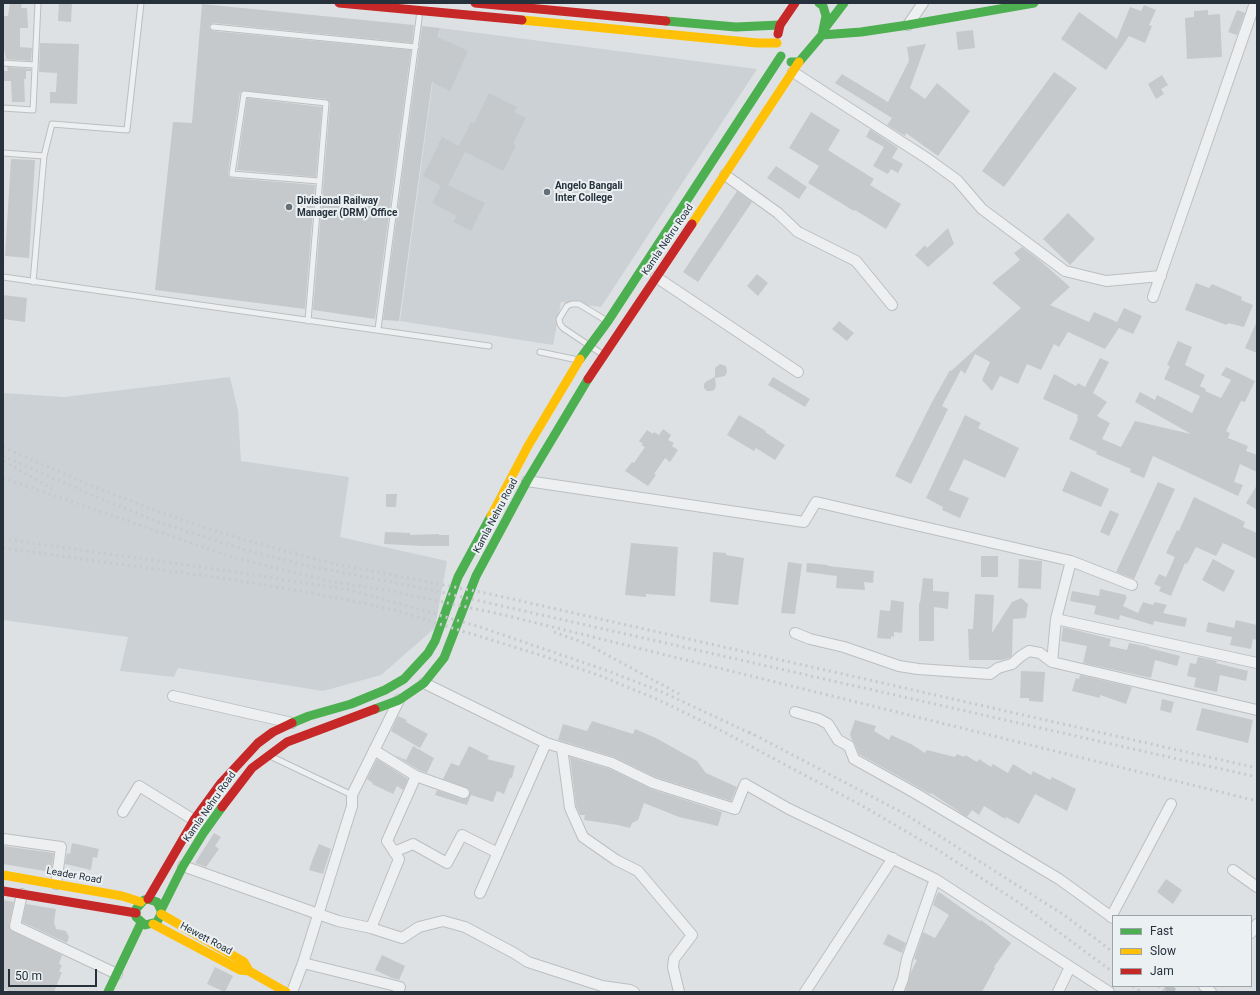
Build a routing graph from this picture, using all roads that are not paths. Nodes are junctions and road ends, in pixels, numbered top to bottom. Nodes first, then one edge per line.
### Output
1 (38, 3) edge
2 (142, 3) edge
3 (339, 3) edge
4 (479, 3) edge
5 (795, 3) edge
6 (844, 3) edge
7 (923, 3) edge
8 (1034, 3) edge
9 (1255, 3) edge
10 (822, 4) edge
11 (506, 5) edge
12 (420, 12) junction
13 (780, 24) junction
14 (908, 25) junction
15 (213, 27) dead end
16 (823, 32) junction
17 (777, 43) junction
18 (416, 47) junction
19 (781, 56) junction
20 (799, 62) junction
21 (3, 63) edge
22 (34, 65) junction
23 (793, 72) junction
24 (3, 108) edge
25 (3, 153) edge
26 (44, 156) junction
27 (725, 175) junction
28 (319, 180) junction
29 (1160, 276) junction
30 (3, 277) edge
31 (656, 277) junction
32 (33, 282) junction
33 (1153, 297) dead end
34 (892, 305) dead end
35 (308, 321) junction
36 (608, 321) junction
37 (378, 329) junction
38 (489, 346) dead end
39 (590, 346) junction
40 (540, 352) dead end
41 (603, 355) junction
42 (580, 360) junction
43 (798, 372) dead end
44 (565, 384) junction
45 (579, 393) junction
46 (527, 482) junction
47 (1071, 562) junction
48 (1132, 585) dead end
49 (1056, 619) junction
50 (795, 633) dead end
51 (1052, 662) junction
52 (1257, 664) edge
53 (424, 683) junction
54 (173, 696) dead end
55 (399, 700) junction
56 (1257, 710) edge
57 (796, 712) dead end
58 (292, 723) junction
59 (546, 743) junction
60 (562, 748) junction
61 (374, 750) junction
62 (268, 755) junction
63 (416, 776) junction
64 (464, 793) dead end
65 (352, 795) junction
66 (1172, 804) dead end
67 (123, 812) dead end
68 (194, 820) junction
69 (3, 839) edge
70 (394, 852) junction
71 (498, 853) junction
72 (893, 858) junction
73 (183, 866) junction
74 (1233, 870) dead end
75 (3, 875) edge
76 (935, 879) junction
77 (56, 884) junction
78 (1257, 887) edge
79 (3, 891) edge
80 (480, 893) dead end
81 (22, 894) junction
82 (144, 901) junction
83 (161, 912) junction
84 (136, 913) junction
85 (317, 914) junction
86 (1113, 915) edge
87 (1112, 917) edge
88 (141, 923) junction
89 (153, 924) junction
90 (371, 928) junction
91 (303, 963) junction
92 (1070, 967) junction
93 (249, 971) junction
94 (117, 974) junction
95 (108, 992) edge
96 (286, 992) edge
97 (292, 992) edge
98 (398, 992) edge
99 (634, 992) edge
100 (679, 992) edge
101 (805, 992) edge
102 (898, 992) edge
103 (1058, 992) edge
104 (1109, 992) edge

1 - 22 lane
2 - 26 lane
3 - 12 main road
4 - 11 main road
5 - 13 main road
6 - 16 main road
7 - 14 street
8 - 14 main road
9 - 29 street
10 - 16 main road
11 - 13 main road
12 - 17 main road
12 - 18 lane
13 - 17 main road
14 - 16 main road
15 - 18 lane
16 - 20 main road, Kamla Nehru Road
17 - 19 main road
18 - 37 lane
19 - 20 main road
19 - 36 main road, Kamla Nehru Road
20 - 23 main road, Kamla Nehru Road
21 - 22 lane
22 - 24 lane
23 - 27 main road, Kamla Nehru Road
23 - 29 street
25 - 26 lane
26 - 32 lane
27 - 31 main road, Kamla Nehru Road
27 - 34 street
28 - 28 lane
28 - 35 lane
29 - 33 street
30 - 32 lane
31 - 41 main road, Kamla Nehru Road
31 - 43 street
32 - 35 lane
35 - 37 lane
36 - 39 main road, Kamla Nehru Road
36 - 39 lane
37 - 38 lane
39 - 41 lane
39 - 42 main road, Kamla Nehru Road
40 - 42 lane
41 - 45 main road, Kamla Nehru Road
42 - 44 main road, Kamla Nehru Road
44 - 45 main road
44 - 58 main road, Kamla Nehru Road
45 - 46 main road, Kamla Nehru Road
46 - 47 street
46 - 53 main road, Kamla Nehru Road
47 - 48 street
47 - 49 street
49 - 51 street
49 - 52 street
50 - 51 street
51 - 56 street
53 - 55 main road, Kamla Nehru Road
53 - 59 street
54 - 58 street
55 - 61 street
55 - 62 main road, Kamla Nehru Road
57 - 87 street
58 - 68 main road, Kamla Nehru Road
59 - 60 street
59 - 71 street
60 - 72 street
60 - 100 street
61 - 63 street
61 - 65 street
62 - 65 lane
62 - 73 main road, Kamla Nehru Road
63 - 64 street
63 - 70 street
65 - 85 street
66 - 86 street
67 - 68 street
68 - 82 main road, Kamla Nehru Road
69 - 77 street
70 - 71 street
70 - 90 street
71 - 80 street
72 - 76 street
72 - 101 street
73 - 83 main road, Kamla Nehru Road
73 - 85 street
74 - 78 street
75 - 77 main road, Leader Road
76 - 92 street
76 - 102 street
77 - 82 main road, Leader Road
79 - 81 main road
81 - 84 main road
81 - 94 street
82 - 83 main road
82 - 84 main road
83 - 89 main road
83 - 93 main road, Hewett Road
84 - 88 main road
85 - 90 street
85 - 91 street
88 - 89 main road
88 - 94 main road
89 - 93 main road, Hewett Road
90 - 99 street
91 - 97 street
91 - 98 street
92 - 103 street
92 - 104 street
93 - 96 main road, Hewett Road
94 - 95 main road

